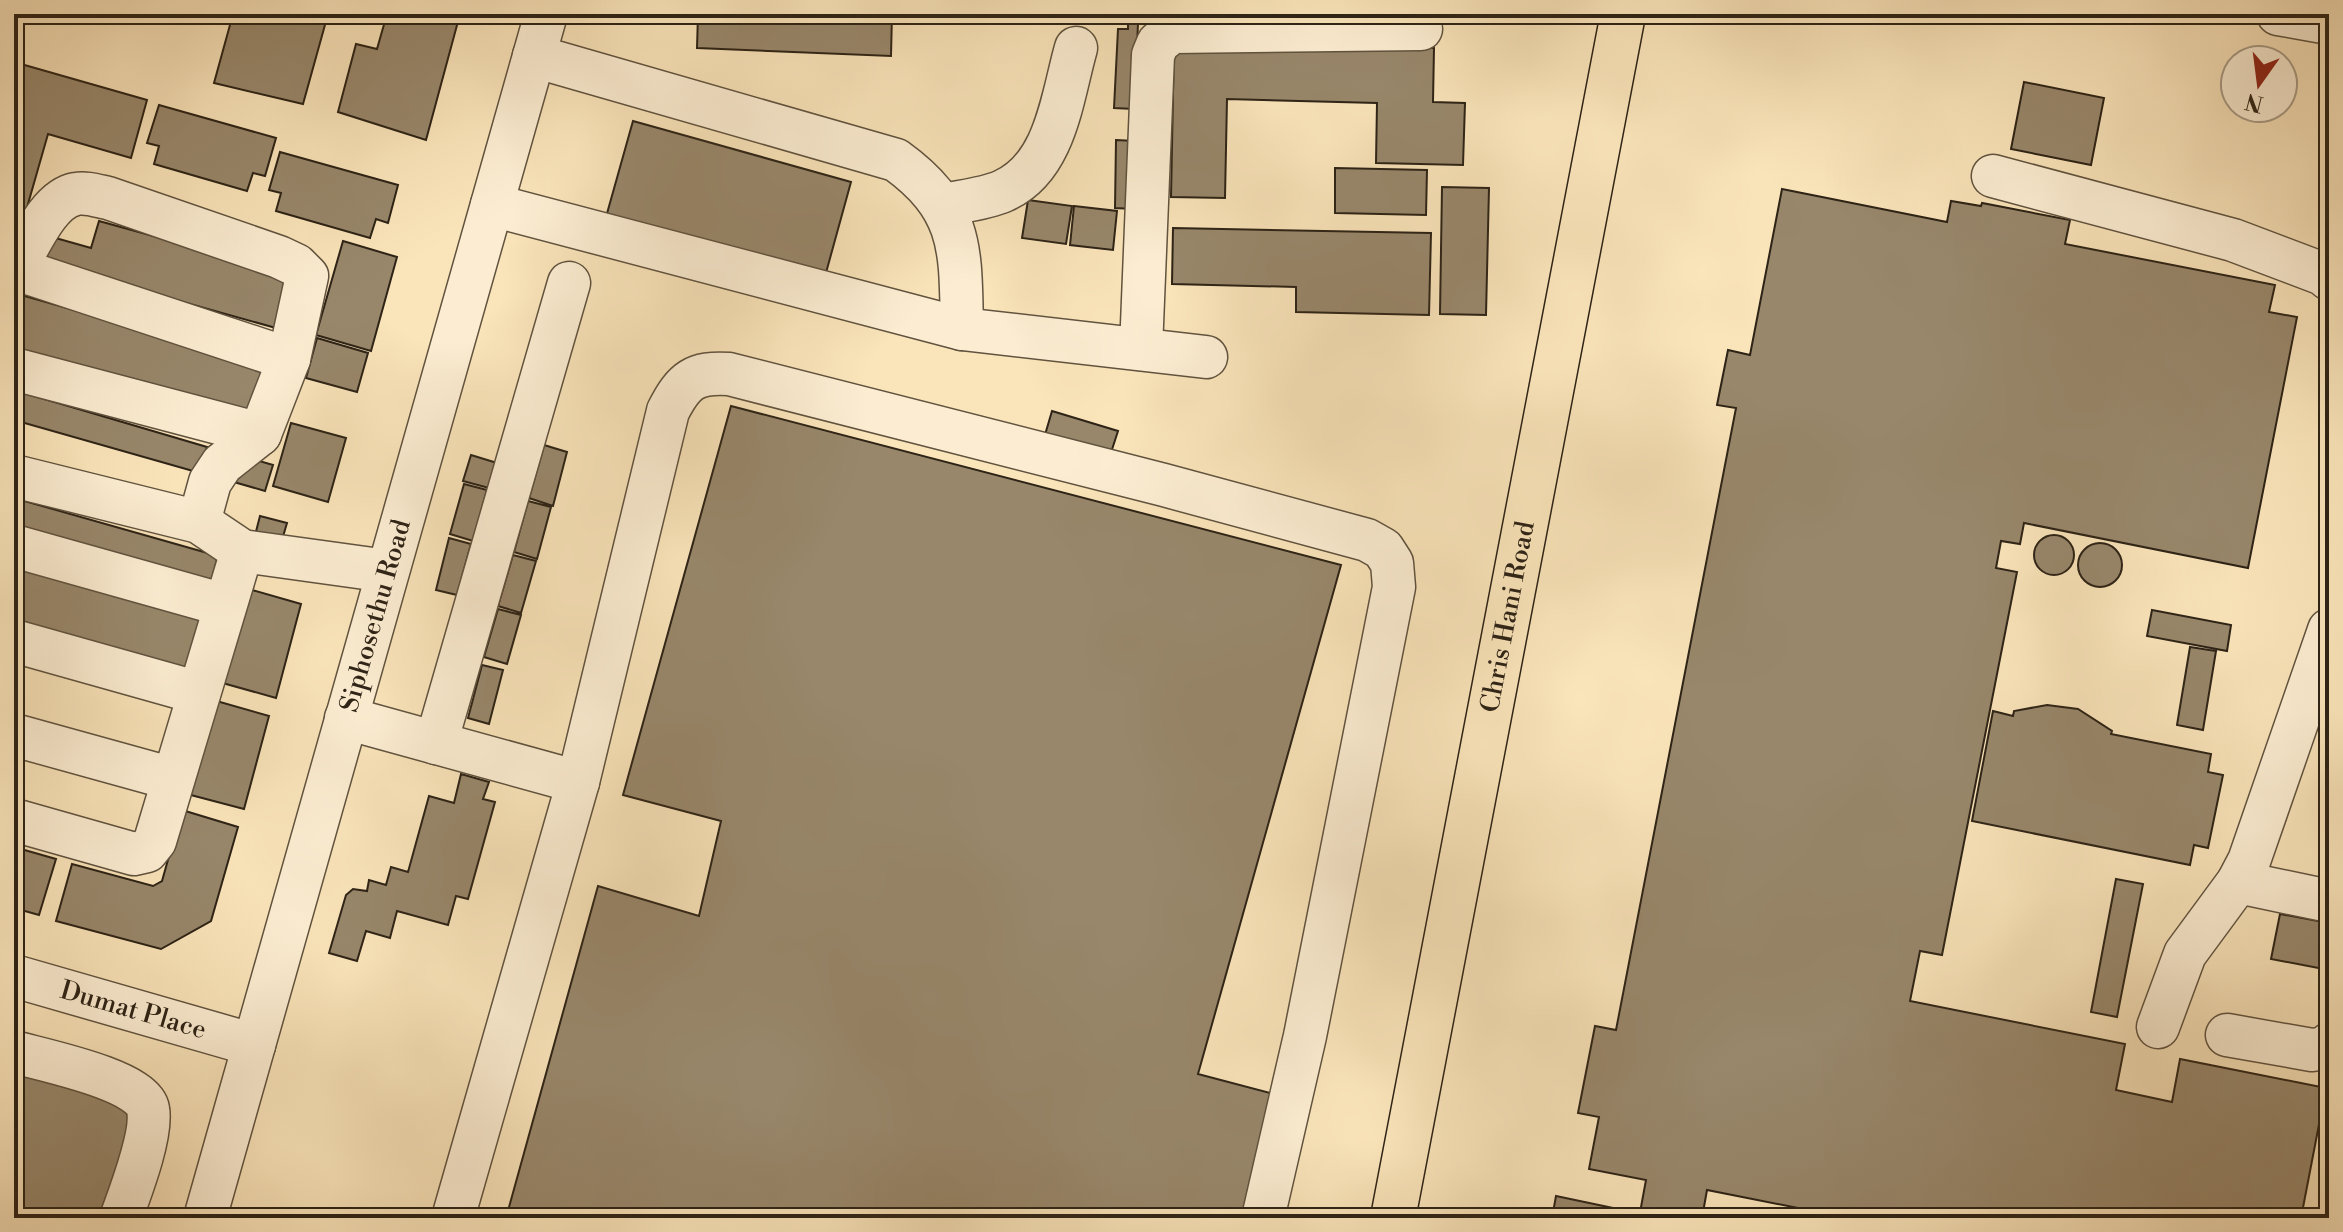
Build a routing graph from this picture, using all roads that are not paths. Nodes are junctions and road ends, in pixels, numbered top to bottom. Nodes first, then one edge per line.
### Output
1 (546, 14) edge
2 (1623, 14) edge
3 (2278, 14) edge
4 (2329, 23) edge
5 (1421, 29) dead end
6 (1076, 48) dead end
7 (534, 56) junction
8 (1993, 176) dead end
9 (492, 205) junction
10 (943, 205) junction
11 (15, 270) edge
12 (2329, 279) edge
13 (569, 283) dead end
14 (962, 329) junction
15 (1141, 349) junction
16 (1206, 357) dead end
17 (289, 359) junction
18 (14, 369) edge
19 (260, 434) junction
20 (14, 476) edge
21 (199, 522) junction
22 (14, 546) edge
23 (242, 551) junction
24 (387, 571) junction
25 (224, 605) junction
26 (2329, 630) edge
27 (14, 641) edge
28 (199, 693) junction
29 (346, 718) junction
30 (14, 735) edge
31 (436, 743) junction
32 (173, 779) junction
33 (578, 782) junction
34 (14, 820) edge
35 (2238, 882) junction
36 (2329, 901) edge
37 (14, 976) edge
38 (2158, 1027) dead end
39 (2227, 1035) dead end
40 (2329, 1044) edge
41 (254, 1045) junction
42 (14, 1052) edge
43 (121, 1218) edge
44 (205, 1218) edge
45 (453, 1218) edge
46 (1263, 1218) edge
47 (1393, 1218) edge

1 - 7 street, Siphosethu Road
2 - 47 main road, Chris Hani Road
3 - 4 street
5 - 15 street
6 - 10 street
7 - 9 street, Siphosethu Road
7 - 10 street
8 - 12 street
9 - 14 street
9 - 24 street, Siphosethu Road
10 - 14 street
11 - 17 street
11 - 17 street
13 - 31 street
14 - 15 street
15 - 16 street
17 - 19 street
18 - 19 street
19 - 21 street
20 - 21 street
21 - 23 street
22 - 25 street
23 - 24 street
23 - 25 street
24 - 29 street, Siphosethu Road
25 - 28 street
26 - 35 street
27 - 28 street
28 - 32 street
29 - 31 street
29 - 41 street, Siphosethu Road
30 - 32 street
31 - 33 street
32 - 34 street
33 - 45 street
33 - 46 street
35 - 36 street
35 - 38 street
37 - 41 street, Dumat Place
39 - 40 street
41 - 44 street, Siphosethu Road
42 - 43 street

